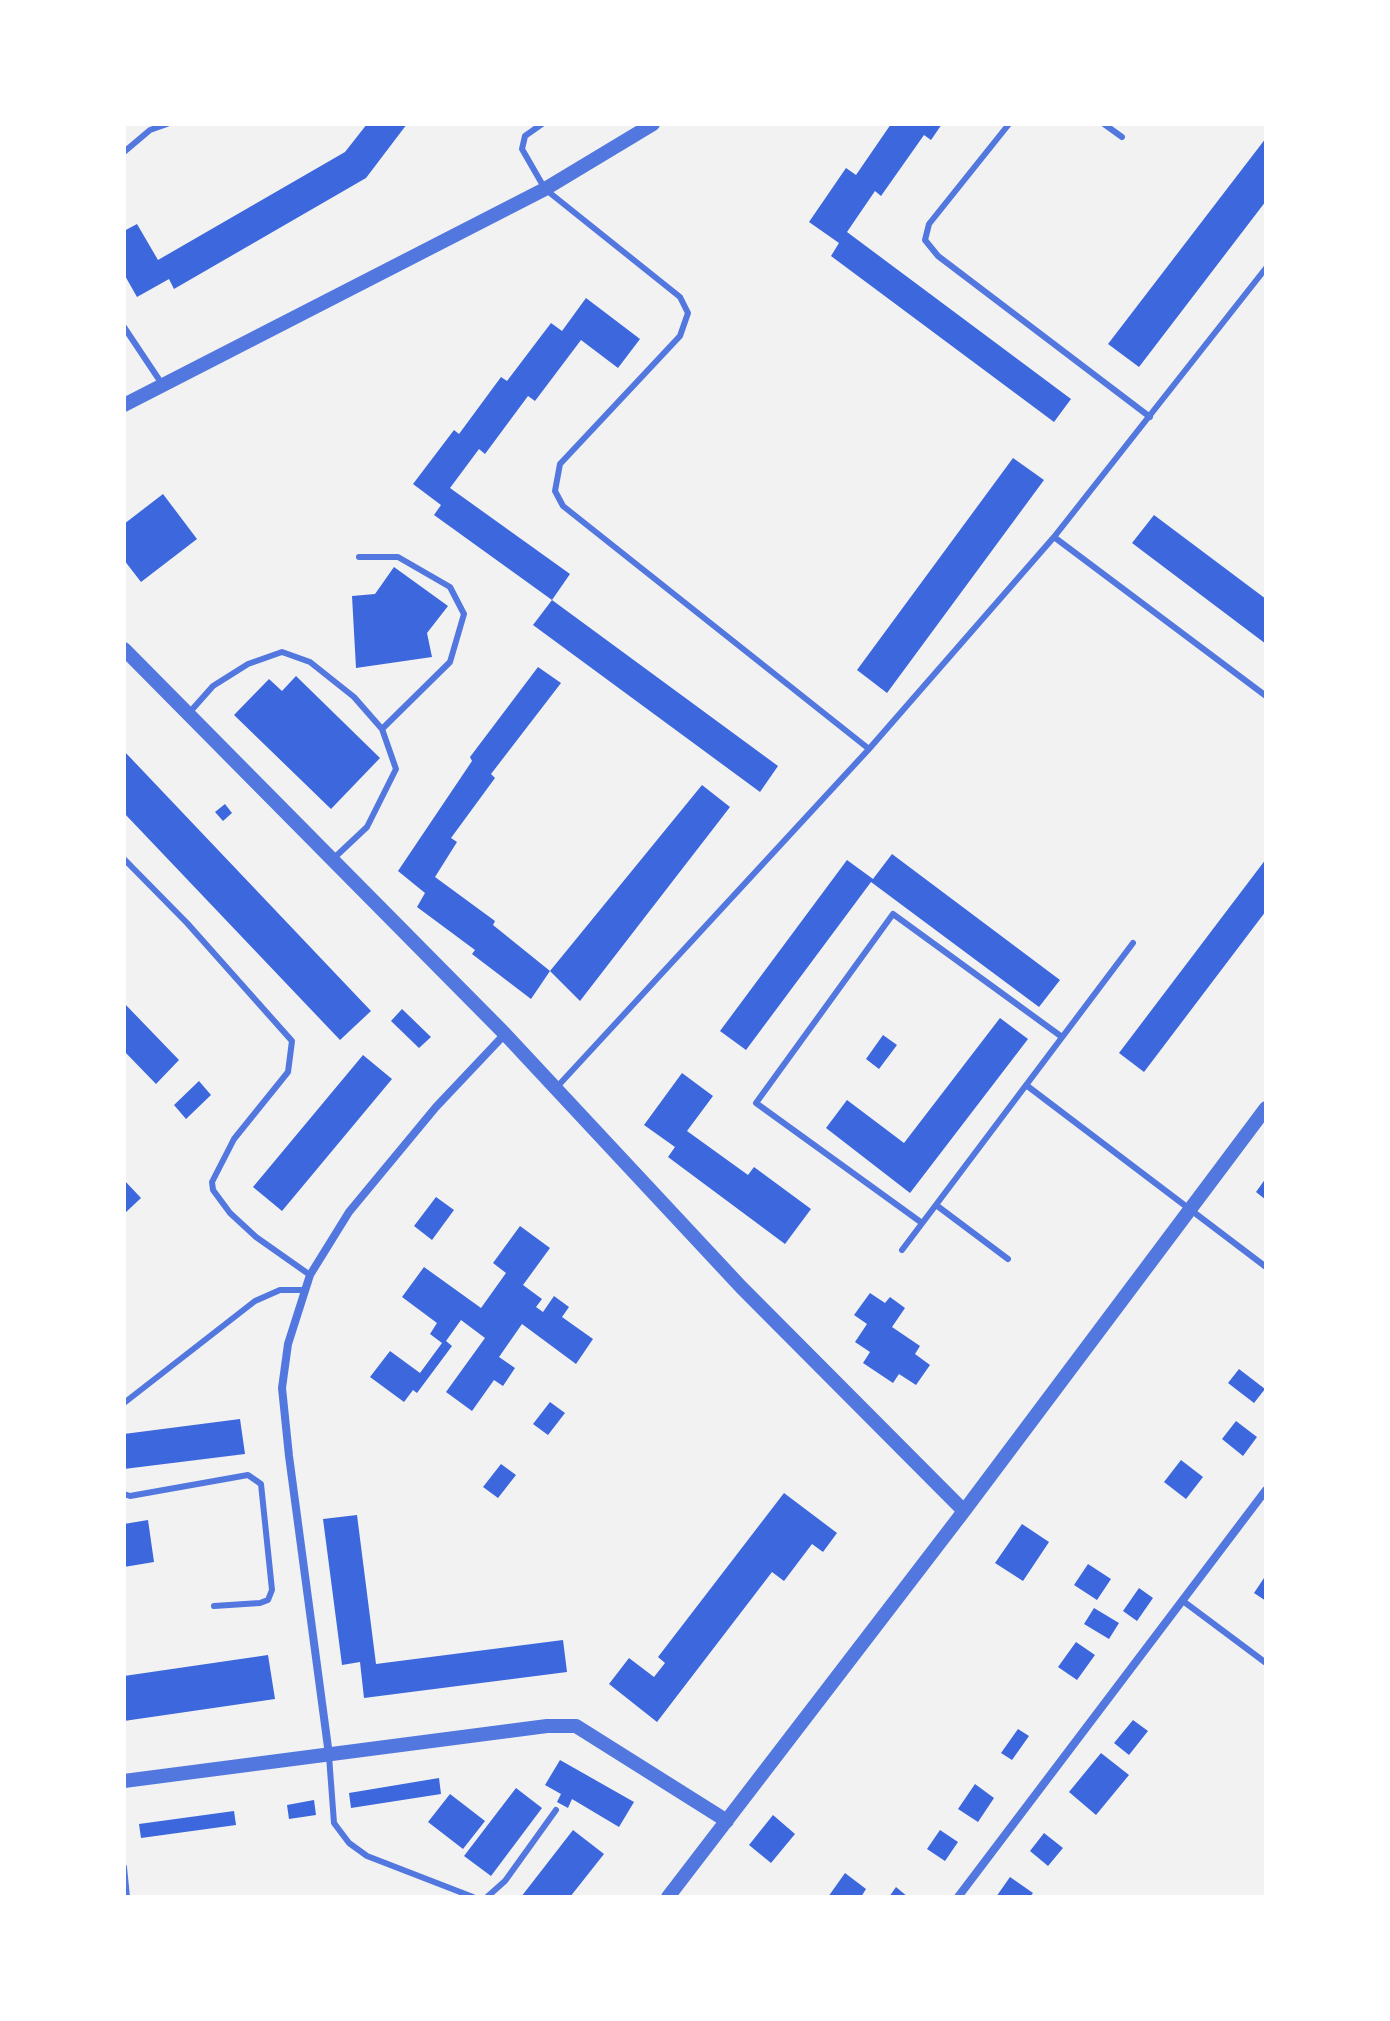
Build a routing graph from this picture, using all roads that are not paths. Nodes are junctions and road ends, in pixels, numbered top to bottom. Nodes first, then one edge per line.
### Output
1 (167, 124) edge
2 (542, 124) edge
3 (653, 124) edge
4 (1009, 124) edge
5 (1104, 124) edge
6 (1122, 137) dead end
7 (124, 152) edge
8 (545, 189) junction
9 (1266, 268) edge
10 (124, 327) edge
11 (162, 384) junction
12 (124, 405) edge
13 (1150, 417) junction
14 (1054, 537) junction
15 (359, 557) dead end
16 (124, 649) edge
17 (1266, 696) edge
18 (189, 713) junction
19 (382, 729) junction
20 (869, 749) junction
21 (124, 859) edge
22 (333, 859) junction
23 (1133, 943) dead end
24 (505, 1034) junction
25 (1062, 1037) junction
26 (1026, 1085) junction
27 (556, 1088) junction
28 (1266, 1108) edge
29 (936, 1205) junction
30 (1191, 1207) junction
31 (922, 1223) junction
32 (902, 1250) dead end
33 (1008, 1259) dead end
34 (1266, 1267) edge
35 (310, 1275) junction
36 (304, 1290) junction
37 (124, 1403) edge
38 (1266, 1490) edge
39 (124, 1494) edge
40 (964, 1511) junction
41 (1183, 1601) junction
42 (214, 1606) dead end
43 (1266, 1663) edge
44 (329, 1755) junction
45 (124, 1781) edge
46 (556, 1810) dead end
47 (727, 1821) junction
48 (124, 1867) edge
49 (127, 1897) edge
50 (473, 1897) edge
51 (487, 1897) edge
52 (668, 1897) edge
53 (958, 1897) edge

1 - 7 lane
2 - 8 lane
3 - 8 street
4 - 13 lane
5 - 6 lane
8 - 11 street
8 - 20 lane
9 - 13 lane
10 - 11 lane
11 - 12 street
13 - 14 lane
14 - 17 lane
14 - 20 lane
15 - 19 lane
16 - 18 street
18 - 19 lane
18 - 22 street
19 - 22 lane
20 - 27 lane
21 - 35 lane
22 - 24 street
23 - 25 lane
24 - 27 street
24 - 35 street
25 - 26 lane
25 - 31 lane
26 - 29 lane
26 - 30 lane
27 - 40 street
28 - 30 street
29 - 31 lane
29 - 33 lane
30 - 34 lane
30 - 40 street
31 - 32 lane
35 - 36 street
36 - 37 lane
36 - 44 street
38 - 41 street
39 - 42 lane
40 - 47 street
41 - 43 lane
41 - 53 street
44 - 45 street
44 - 47 street
44 - 50 lane
46 - 51 lane
47 - 52 street
48 - 49 lane

